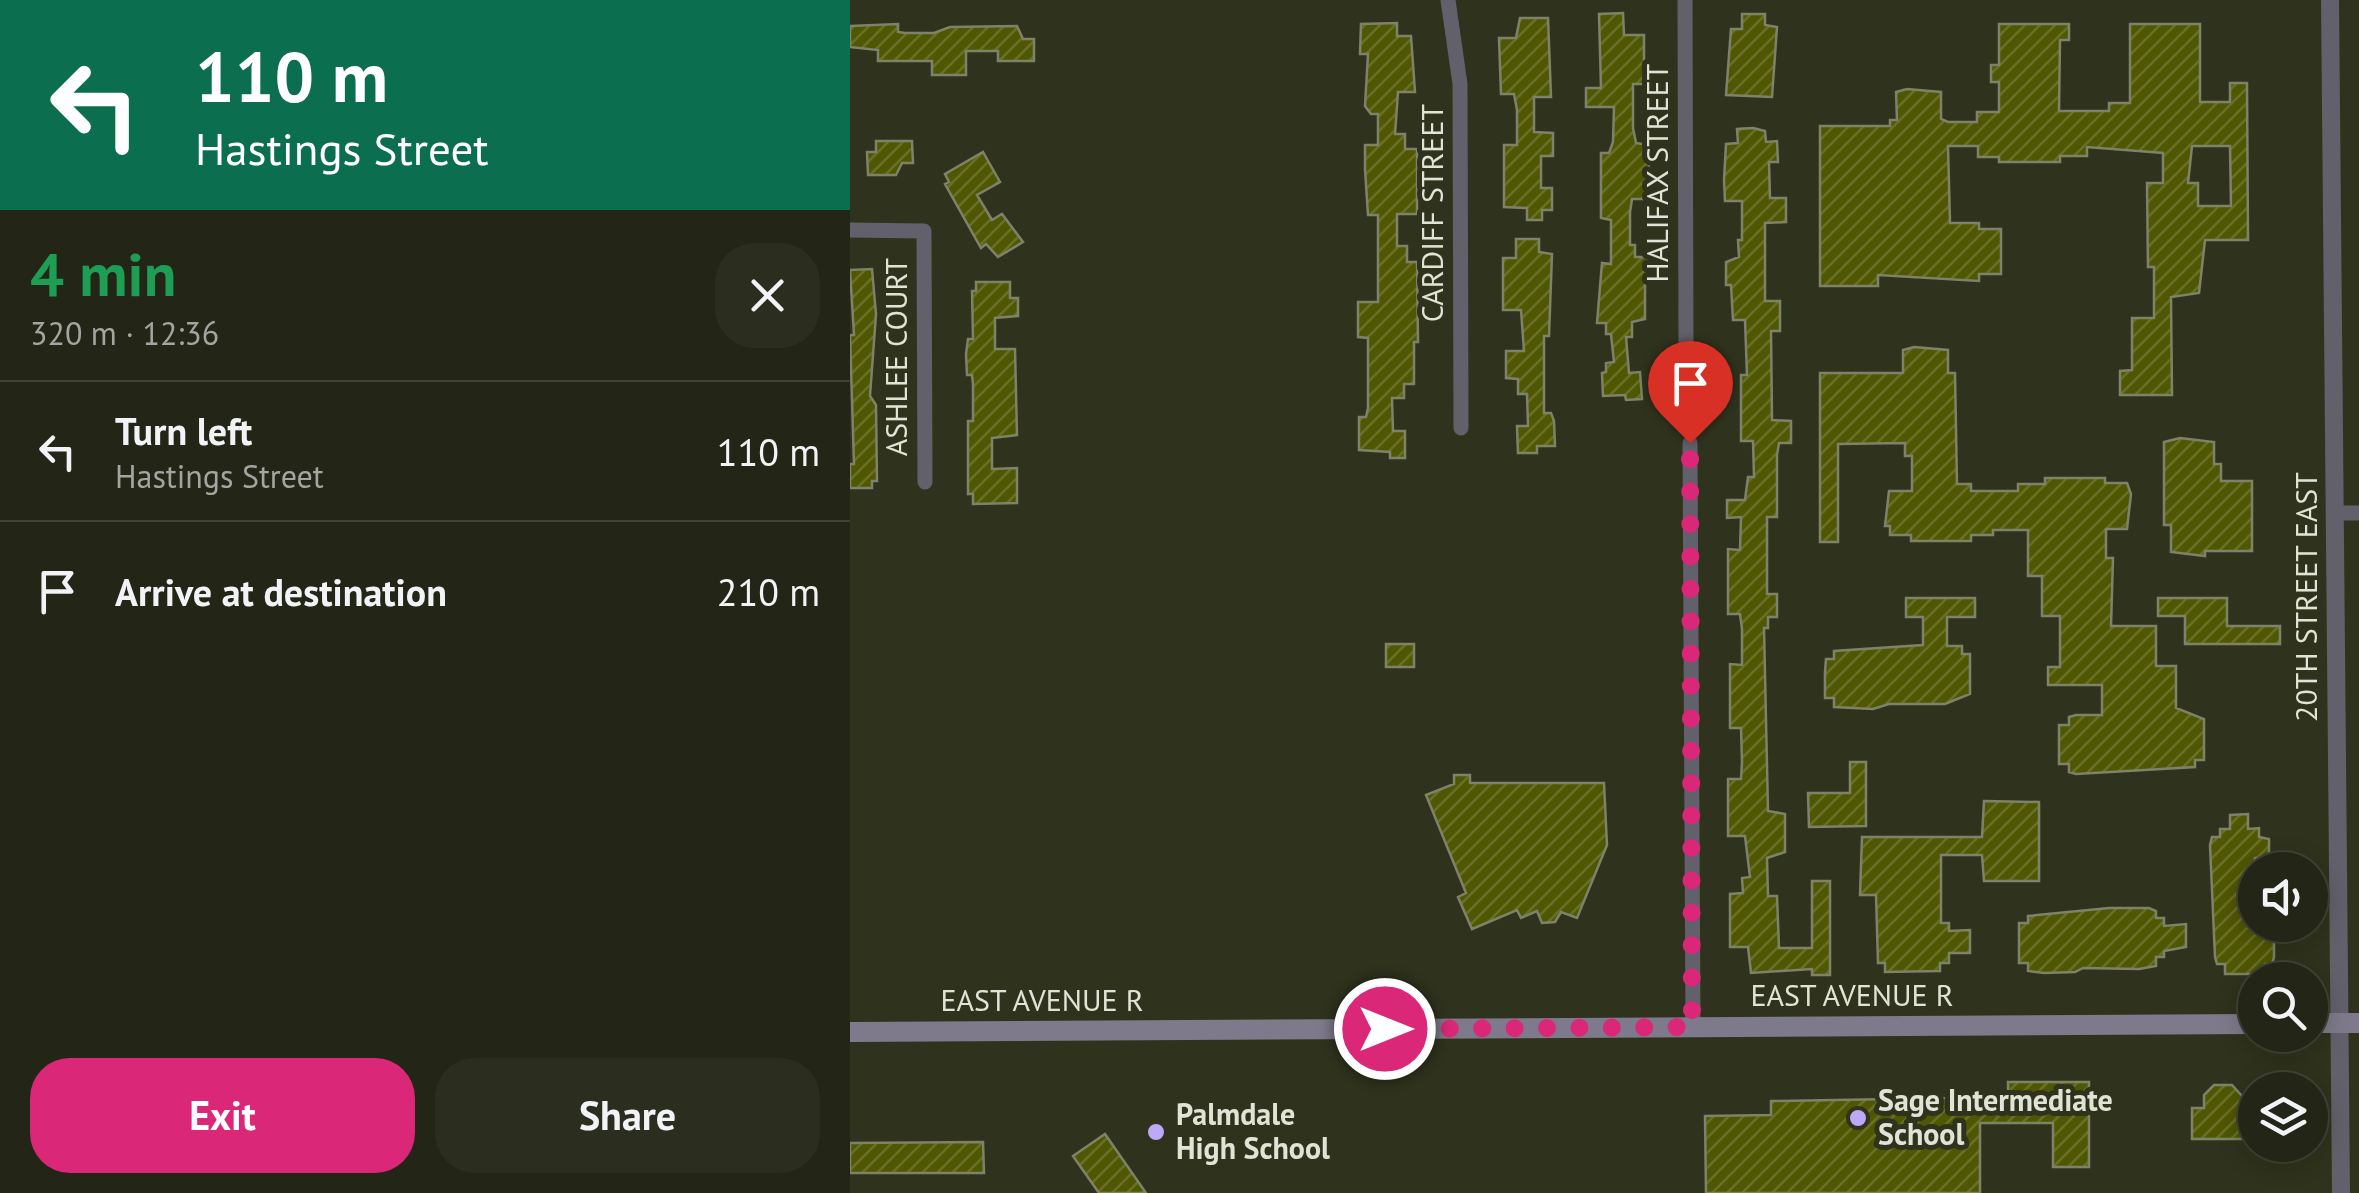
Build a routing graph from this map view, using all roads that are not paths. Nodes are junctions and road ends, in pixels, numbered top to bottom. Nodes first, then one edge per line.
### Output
1 (1448, 0) edge
2 (1684, 0) edge
3 (2330, 0) edge
4 (850, 230) edge
5 (1686, 345) dead end
6 (1461, 428) dead end
7 (1690, 443) dead end
8 (925, 482) dead end
9 (2334, 513) junction
10 (2359, 513) edge
11 (2328, 1023) edge
12 (2337, 1023) junction
13 (2359, 1023) edge
14 (2238, 1024) edge
15 (1692, 1027) junction
16 (850, 1032) edge
17 (2340, 1193) edge

1 - 6 street, CARDIFF STREET
2 - 5 street, HALIFAX STREET
3 - 9 street, 20TH STREET EAST
4 - 8 street, ASHLEE COURT
7 - 15 street
9 - 10 street
9 - 12 street, 20TH STREET EAST
11 - 12 main road
12 - 13 main road
12 - 17 street, 20TH STREET EAST
14 - 15 main road, EAST AVENUE R
15 - 16 main road, EAST AVENUE R

